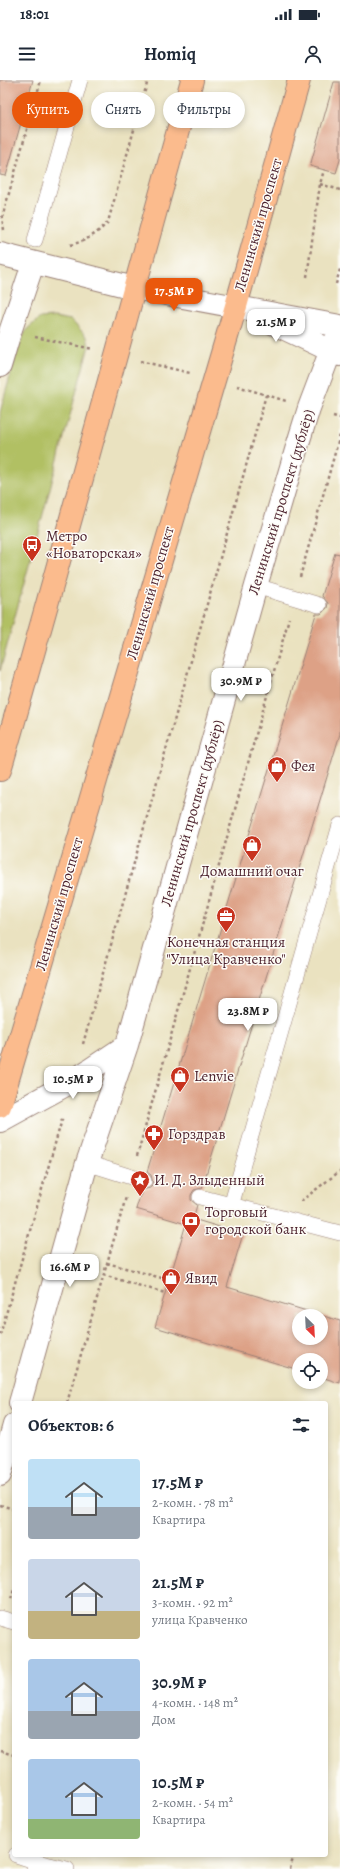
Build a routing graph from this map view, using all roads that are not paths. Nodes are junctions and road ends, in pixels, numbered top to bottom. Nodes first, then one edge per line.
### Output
1 (80, 80) edge
2 (192, 80) edge
3 (299, 80) edge
4 (35, 240) road end
5 (0, 254) edge
6 (34, 264) junction
7 (134, 288) junction
8 (236, 306) junction
9 (340, 326) edge
10 (337, 345) edge
11 (0, 366) edge
12 (256, 586) junction
13 (319, 604) dead end
14 (0, 770) edge
15 (340, 826) edge
16 (127, 1045) junction
17 (0, 1106) edge
18 (0, 1121) edge
19 (87, 1163) junction
20 (138, 1179) road end
21 (200, 1197) dead end
22 (231, 1206) junction
23 (340, 1233) edge
24 (21, 1401) edge
25 (12, 1431) edge
26 (0, 1475) edge
27 (0, 1618) edge
28 (12, 1621) edge
29 (20, 1857) edge
30 (35, 1865) edge
31 (67, 1869) edge

1 - 4 lane
2 - 7 main road
3 - 8 main road, Ленинский проспект
5 - 6 street
6 - 7 street
6 - 11 street
7 - 8 street
7 - 14 main road
8 - 9 street
8 - 10 street
8 - 17 main road, Ленинский проспект
10 - 12 street, Ленинский проспект (дублёр)
12 - 13 lane
12 - 16 street, Ленинский проспект (дублёр)
15 - 22 lane
16 - 18 street
16 - 19 street, Ленинский проспект (дублёр)
19 - 20 lane
19 - 24 street, Ленинский проспект (дублёр)
21 - 22 lane
22 - 23 lane
25 - 26 street
27 - 28 lane
29 - 30 lane
30 - 31 lane

